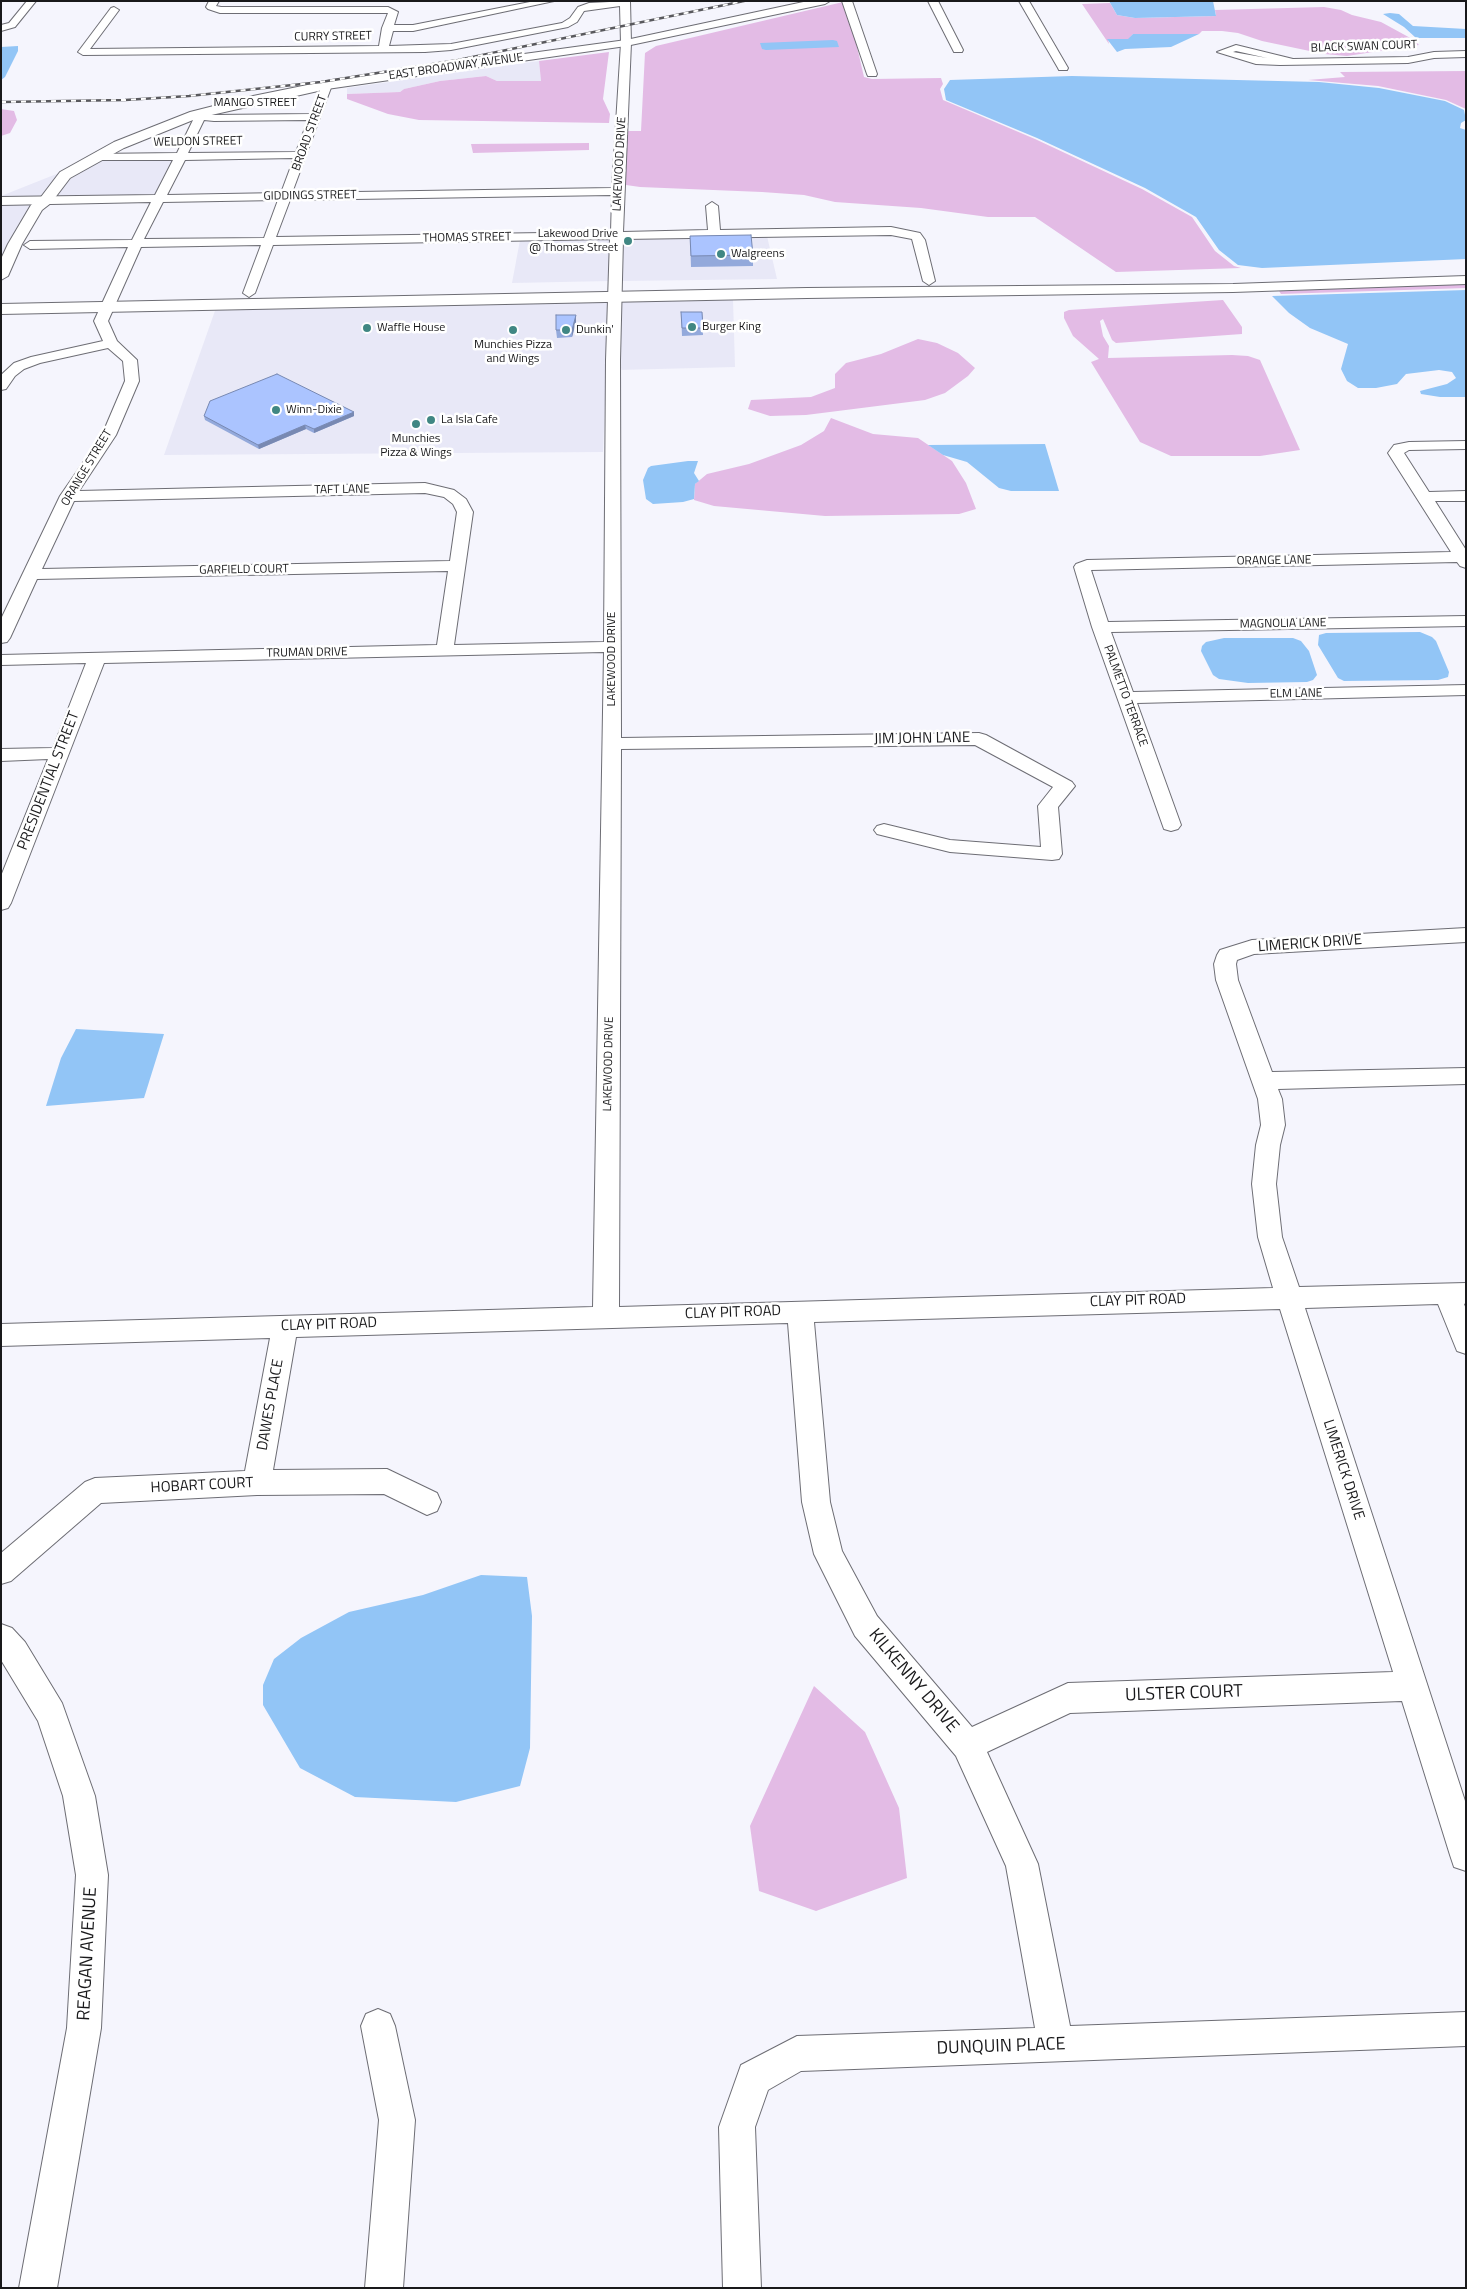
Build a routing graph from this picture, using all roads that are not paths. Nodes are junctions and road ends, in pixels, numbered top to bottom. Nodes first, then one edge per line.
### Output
1 (32, 1) edge
2 (214, 1) edge
3 (550, 1) edge
4 (825, 1) edge
5 (847, 1) edge
6 (933, 1) edge
7 (1024, 1) edge
8 (625, 2) edge
9 (305, 5) edge
10 (114, 10) dead end
11 (1, 28) edge
12 (387, 28) junction
13 (626, 43) junction
14 (384, 49) junction
15 (958, 50) dead end
16 (1466, 54) edge
17 (1294, 62) junction
18 (1063, 68) dead end
19 (872, 74) dead end
20 (327, 85) junction
21 (194, 115) junction
22 (316, 117) junction
23 (302, 155) junction
24 (95, 157) junction
25 (181, 157) junction
26 (618, 191) junction
27 (286, 196) junction
28 (159, 199) junction
29 (46, 200) junction
30 (1, 201) edge
31 (712, 206) dead end
32 (714, 235) junction
33 (616, 236) junction
34 (269, 241) junction
35 (136, 244) junction
36 (30, 245) junction
37 (1466, 270) edge
38 (3, 278) edge
39 (1466, 280) edge
40 (935, 286) junction
41 (249, 292) junction
42 (615, 292) junction
43 (109, 300) junction
44 (1, 309) edge
45 (111, 343) junction
46 (1, 386) edge
47 (1466, 445) edge
48 (68, 496) junction
49 (1466, 496) edge
50 (1425, 497) junction
51 (1465, 559) edge
52 (457, 566) junction
53 (1082, 567) joint
54 (31, 574) junction
55 (1466, 621) edge
56 (1101, 627) junction
57 (1, 638) edge
58 (613, 647) junction
59 (445, 650) junction
60 (97, 658) junction
61 (1, 660) edge
62 (1466, 690) edge
63 (1126, 698) junction
64 (612, 744) junction
65 (60, 754) junction
66 (1, 755) edge
67 (1171, 825) dead end
68 (884, 830) dead end
69 (9, 866) edge
70 (1, 903) edge
71 (1466, 935) edge
72 (1466, 1076) edge
73 (1263, 1081) junction
74 (1456, 1293) edge
75 (1288, 1297) junction
76 (800, 1311) junction
77 (606, 1317) junction
78 (285, 1327) junction
79 (1, 1335) edge
80 (1466, 1344) edge
81 (257, 1483) junction
82 (427, 1502) dead end
83 (1, 1571) edge
84 (1, 1638) edge
85 (1412, 1686) junction
86 (967, 1745) junction
87 (1466, 1855) edge
88 (378, 2026) dead end
89 (1466, 2029) edge
90 (1056, 2045) junction
91 (38, 2288) edge
92 (384, 2288) edge
93 (742, 2288) edge

1 - 11 street
2 - 9 street
3 - 12 street
4 - 13 main road, EAST BROADWAY AVENUE
5 - 19 street
6 - 15 street
7 - 18 street
8 - 13 street, LAKEWOOD DRIVE
8 - 14 street, CURRY STREET
9 - 12 street
10 - 14 street, CURRY STREET
12 - 14 street
13 - 20 main road, EAST BROADWAY AVENUE
13 - 26 street, LAKEWOOD DRIVE
16 - 17 street, BLACK SWAN COURT
17 - 17 street, BLACK SWAN COURT
20 - 21 main road, EAST BROADWAY AVENUE
20 - 22 street, BROAD STREET
21 - 22 street, MANGO STREET
21 - 24 main road, EAST BROADWAY AVENUE
21 - 25 street, ORANGE STREET
22 - 23 street, BROAD STREET
23 - 25 street, WELDON STREET
23 - 27 street, BROAD STREET
24 - 25 street, WELDON STREET
24 - 29 main road, EAST BROADWAY AVENUE
25 - 28 street, ORANGE STREET
26 - 27 street, GIDDINGS STREET
26 - 33 street, LAKEWOOD DRIVE
27 - 28 street, GIDDINGS STREET
27 - 34 street, BROAD STREET
28 - 29 street, GIDDINGS STREET
28 - 35 street, ORANGE STREET
29 - 30 street, GIDDINGS STREET
29 - 36 main road
29 - 38 main road, EAST BROADWAY AVENUE
31 - 32 street
32 - 33 street, THOMAS STREET
32 - 40 street, THOMAS STREET
33 - 34 street, THOMAS STREET
33 - 42 street, LAKEWOOD DRIVE
34 - 35 street, THOMAS STREET
34 - 41 street, BROAD STREET
35 - 36 street, THOMAS STREET
35 - 43 street, ORANGE STREET
36 - 38 main road
37 - 40 main road
38 - 43 main road
39 - 40 main road
40 - 42 main road
40 - 42 main road
41 - 42 main road
41 - 43 main road
42 - 43 main road
42 - 58 street, LAKEWOOD DRIVE
43 - 44 main road
43 - 45 street, ORANGE STREET
45 - 46 street
45 - 48 street, ORANGE STREET
47 - 50 street
48 - 52 street, TAFT LANE
48 - 54 street, ORANGE STREET
49 - 50 street
50 - 51 street
51 - 53 street, ORANGE LANE
52 - 54 street, GARFIELD COURT
52 - 59 street, TAFT LANE
53 - 56 street, PALMETTO TERRACE
54 - 57 street, ORANGE STREET
55 - 56 street, MAGNOLIA LANE
56 - 63 street, PALMETTO TERRACE
58 - 59 street, TRUMAN DRIVE
58 - 64 street, LAKEWOOD DRIVE
59 - 60 street, TRUMAN DRIVE
60 - 61 street, TRUMAN DRIVE
60 - 65 street, PRESIDENTIAL STREET
62 - 63 street, ELM LANE
63 - 67 street, PALMETTO TERRACE
64 - 68 street, JIM JOHN LANE
64 - 77 street, LAKEWOOD DRIVE
65 - 66 street
65 - 69 street, PRESIDENTIAL STREET
69 - 70 street, PRESIDENTIAL STREET
71 - 73 street, LIMERICK DRIVE
72 - 73 street
73 - 75 street, LIMERICK DRIVE
74 - 75 street, CLAY PIT ROAD
74 - 80 street
75 - 76 street, CLAY PIT ROAD
75 - 85 street, LIMERICK DRIVE
76 - 77 street, CLAY PIT ROAD
76 - 86 street, KILKENNY DRIVE
77 - 78 street, CLAY PIT ROAD
78 - 79 street, CLAY PIT ROAD
78 - 81 street, DAWES PLACE
81 - 82 street, HOBART COURT
81 - 83 street, HOBART COURT
84 - 91 street, REAGAN AVENUE
85 - 86 street, ULSTER COURT
85 - 87 street, LIMERICK DRIVE
86 - 90 street, KILKENNY DRIVE
88 - 92 street
89 - 90 street, DUNQUIN PLACE
90 - 93 street, DUNQUIN PLACE

